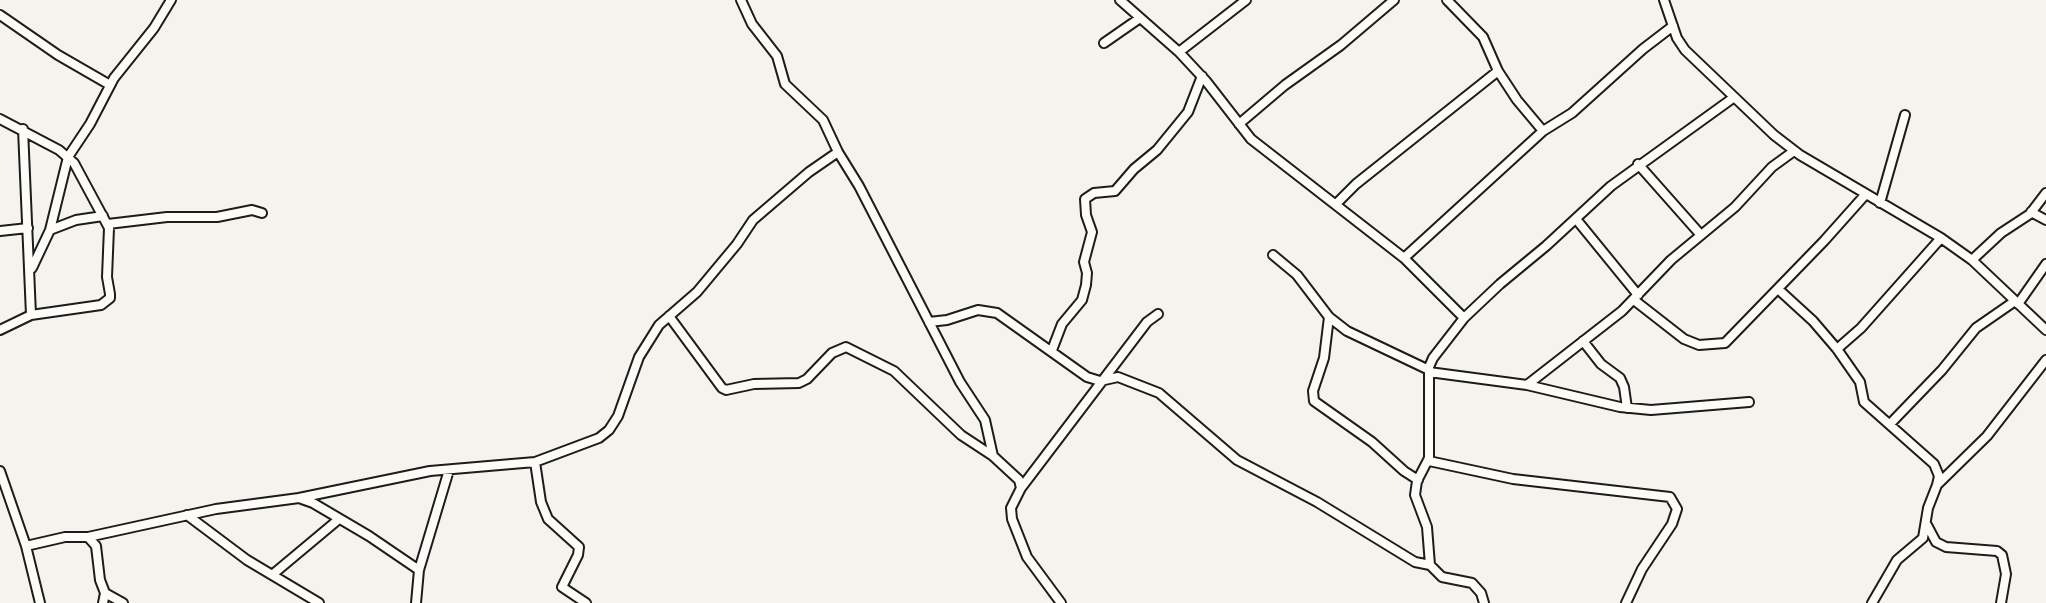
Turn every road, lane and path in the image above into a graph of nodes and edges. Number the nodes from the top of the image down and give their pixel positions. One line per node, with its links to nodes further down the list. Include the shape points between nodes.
1 (171, 0): 15 (street)
2 (741, 0): 23 (street, via 752,24 777,56 785,84 823,120)
3 (1120, 0): 9 (street)
4 (1394, 0): 19 (street)
5 (1448, 0): 13 (street, via 1483,37)
6 (1664, 0): 10 (street)
7 (1243, 1): 12 (street)
8 (0, 15): 15 (street)
9 (1140, 18): 11 (street); 12 (street)
10 (1673, 26): 16 (street, via 1685,50); 21 (street, via 1572,113)
11 (1104, 43)
12 (1179, 52): 14 (street)
13 (1498, 71): 21 (street); 29 (street)
14 (1202, 76): 19 (street); 59 (street, via 1188,112 1157,150 1115,191 1094,192 1085,199 1092,232 1084,262 1086,285 1082,300 1062,324)
15 (110, 85): 24 (street)
16 (1734, 98): 22 (street); 25 (street)
17 (1905, 115): 28 (street)
18 (0, 118): 20 (street)
19 (1239, 124): 29 (street, via 1251,139)
20 (23, 129): 24 (street); 36 (street)
21 (1543, 131): 42 (street)
22 (1794, 151): 27 (street); 39 (street)
23 (838, 152): 51 (street, via 753,220 697,292); 54 (street)
24 (68, 157): 32 (street); 37 (street)
25 (1638, 164): 33 (street); 39 (street)
26 (2046, 193): 30 (street)
27 (1865, 195): 28 (street); 46 (street)
28 (1880, 203): 40 (street)
29 (1336, 204): 42 (street)
30 (2031, 212): 34 (street); 43 (street)
31 (262, 213): 35 (street, via 252,210 217,217 167,217)
32 (103, 216): 35 (street); 37 (street, via 76,220)
33 (1576, 219): 47 (street); 53 (street)
34 (2046, 220)
35 (108, 224): 50 (street, via 110,298 106,303)
36 (28, 228): 38 (street); 45 (street)
37 (50, 230): 45 (street)
38 (0, 231)
39 (1700, 234): 47 (street)
40 (1941, 238): 43 (street); 58 (street, via 1862,328)
41 (1274, 255): 52 (street, via 1297,275)
42 (1404, 258): 53 (street)
43 (1971, 260): 48 (street)
44 (2046, 264): 48 (street)
45 (30, 272): 50 (street)
46 (1778, 290): 47 (street, via 1725,343 1712,346 1699,345 1677,334); 58 (street, via 1814,321)
47 (1636, 298): 57 (street)
48 (2016, 303): 56 (street); 66 (street, via 1976,328)
49 (1158, 314): 62 (street, via 1147,322)
50 (31, 315): 55 (street)
51 (669, 315): 67 (street, via 726,390 799,382 807,379 832,353 846,347 894,371 961,435); 69 (street, via 639,357 626,398 609,430 582,446)
52 (1329, 317): 61 (street, via 1356,337); 72 (street, via 1314,401)
53 (1464, 318): 61 (street, via 1433,358)
54 (930, 322): 59 (street, via 970,311 993,311); 67 (street, via 960,382 985,420)
55 (0, 330)
56 (2046, 330)
57 (1583, 341): 63 (street); 65 (street, via 1601,364 1620,378)
58 (1838, 349): 66 (street, via 1860,382 1864,402)
59 (1052, 350): 62 (street, via 1087,377 1100,381)
60 (2046, 360): 73 (street, via 1987,436)
61 (1429, 371): 63 (street); 68 (street)
62 (1106, 378): 74 (street); 81 (street, via 1118,377 1159,393 1237,460)
63 (1527, 385): 65 (street)
64 (1749, 402): 65 (street, via 1664,410)
65 (1627, 408)
66 (1890, 424): 73 (street, via 1934,464 1939,476)
67 (993, 456): 74 (street, via 1019,480)
68 (1429, 461): 72 (street); 93 (street, via 1513,479 1670,496 1677,509 1672,524 1642,569)
69 (535, 462): 70 (street); 90 (street, via 541,502 548,519 579,547 562,587)
70 (449, 470): 75 (street); 82 (street)
71 (0, 471): 80 (street)
72 (1418, 480): 81 (street, via 1415,495 1426,527)
73 (1937, 484): 78 (street)
74 (1021, 488): 91 (street, via 1011,508 1012,519 1026,557)
75 (299, 498): 76 (street); 77 (street)
76 (188, 515): 79 (street); 83 (street, via 217,540)
77 (339, 519): 82 (street); 83 (street)
78 (1927, 524): 94 (street, via 1923,538 1897,560); 95 (street, via 1936,542 1946,547 1997,551 2002,555 2007,574)
79 (88, 537): 80 (street, via 65,537); 84 (street, via 96,546)
80 (26, 546): 85 (street)
81 (1430, 566): 92 (street, via 1442,577 1472,583)
82 (419, 570): 89 (street)
83 (272, 575): 88 (street)
84 (105, 593): 86 (street); 87 (street)
85 (40, 603)
86 (103, 603)
87 (123, 603)
88 (319, 603)
89 (416, 603)
90 (586, 603)
91 (1061, 603)
92 (1484, 603)
93 (1626, 603)
94 (1872, 603)
95 (2001, 603)

